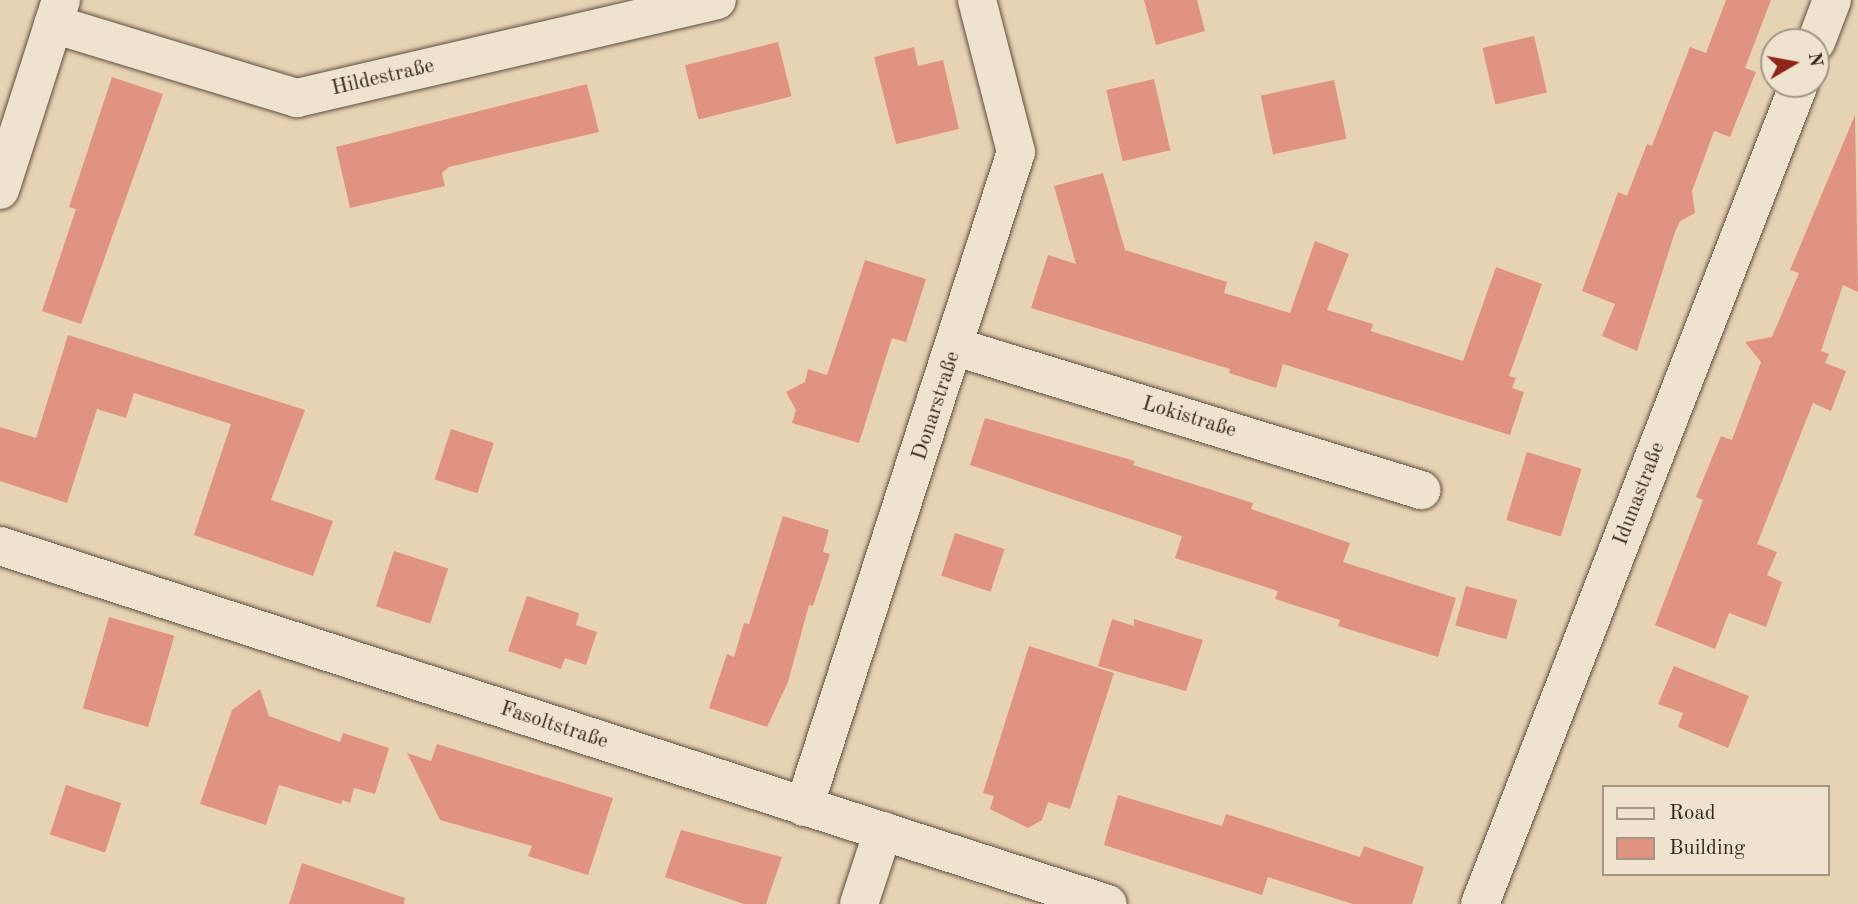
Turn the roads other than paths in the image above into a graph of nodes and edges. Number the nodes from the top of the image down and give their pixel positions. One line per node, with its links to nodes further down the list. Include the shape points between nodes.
1 (718, 0): 4 (street, Hildestraße, via 296,98)
2 (977, 0): 8 (street, Donarstraße, via 1016,152)
3 (1832, 0): 5 (street)
4 (57, 12): 7 (street)
5 (1821, 28)
6 (1794, 98): 15 (street, Idunastraße)
7 (0, 190)
8 (956, 347): 9 (street, Lokistraße); 11 (street, Donarstraße)
9 (1422, 490)
10 (0, 546): 11 (street, Fasoltstraße)
11 (804, 807): 12 (street, Fasoltstraße)
12 (883, 831): 13 (street); 14 (street, Fasoltstraße)
13 (859, 904)
14 (1108, 904)
15 (1480, 904)

